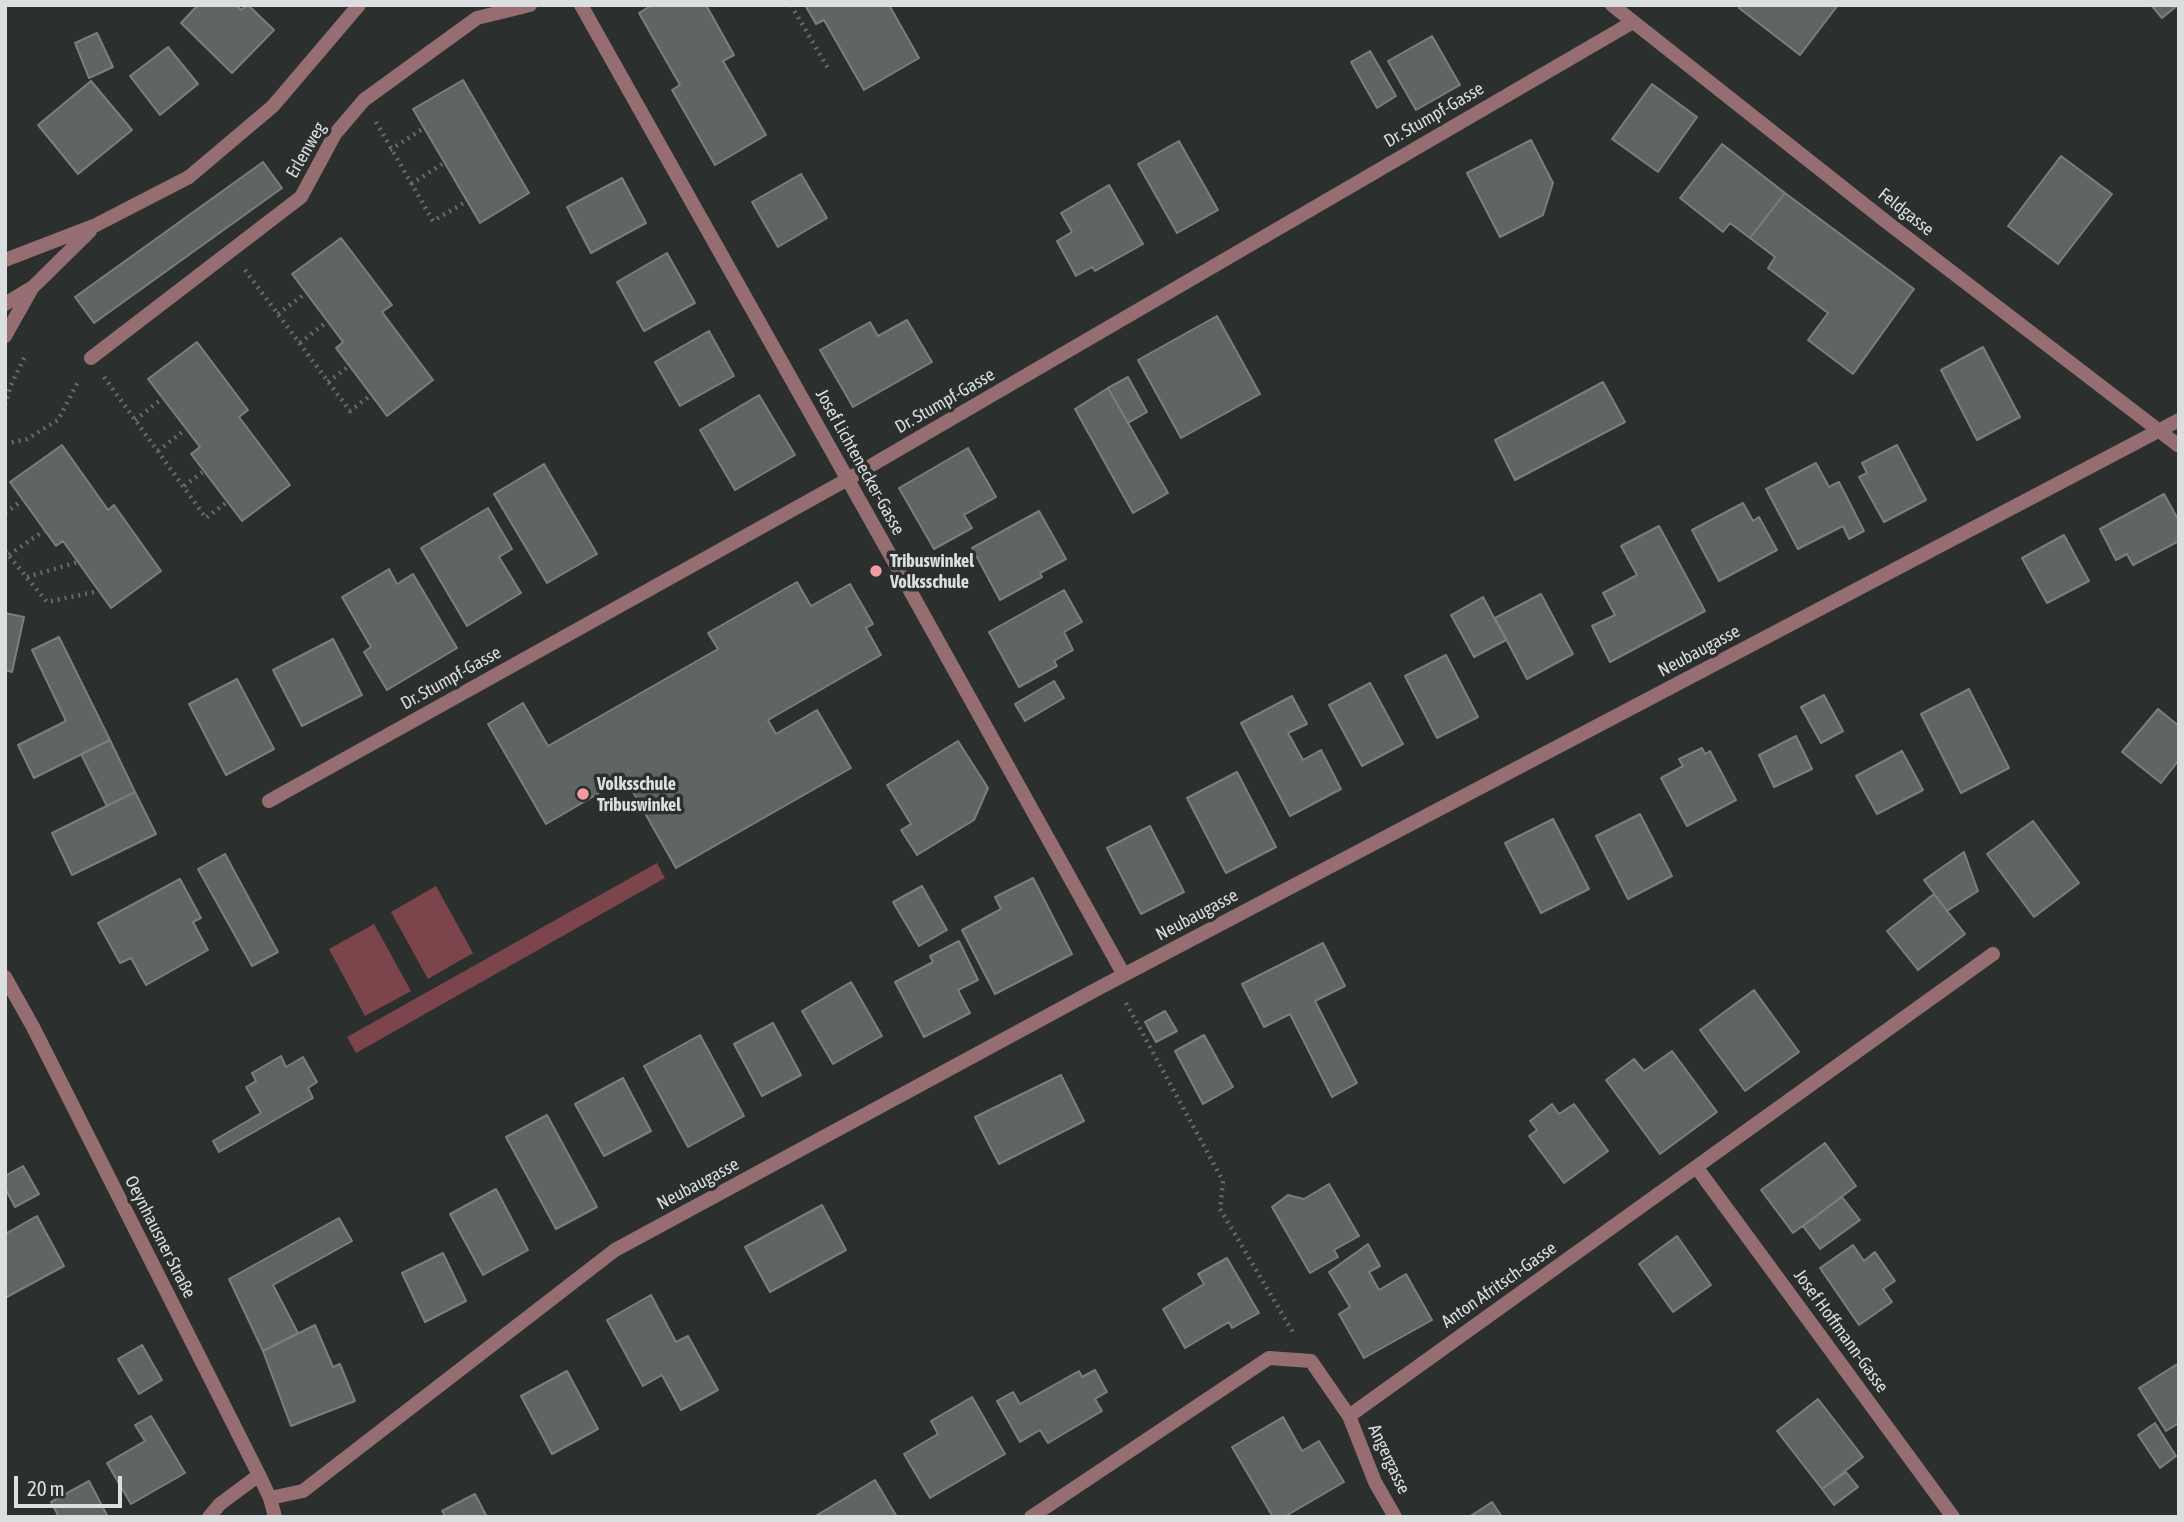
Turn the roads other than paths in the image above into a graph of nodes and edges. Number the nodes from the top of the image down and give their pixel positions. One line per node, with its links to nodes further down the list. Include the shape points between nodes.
1 (359, 5): 6 (street, via 273,106 189,177)
2 (530, 5): 11 (street, Erlenweg, via 477,18 364,100 335,134 301,197)
3 (581, 5): 15 (street, Josef Lichtenecker-Gasse)
4 (1612, 5): 5 (street, Feldgasse)
5 (1633, 22): 13 (street, Feldgasse); 15 (street, Dr. Stumpf-Gasse)
6 (96, 225): 7 (street); 8 (street)
7 (5, 260)
8 (33, 287): 9 (street); 10 (street)
9 (5, 304)
10 (5, 336)
11 (91, 358)
12 (2179, 420): 13 (street, Neubaugasse)
13 (2159, 430): 14 (street, Feldgasse); 18 (street, Neubaugasse)
14 (2179, 446)
15 (848, 479): 16 (street, Dr. Stumpf-Gasse); 18 (street, Josef Lichtenecker-Gasse)
16 (269, 801)
17 (1993, 954): 20 (street, Anton Afritsch-Gasse)
18 (1124, 975): 23 (street, Neubaugasse, via 615,1250 303,1491)
19 (5, 976): 22 (street, Oeynhausner Straße)
20 (1698, 1168): 21 (street, Anton Afritsch-Gasse); 28 (street, Josef Hoffmann-Gasse)
21 (1349, 1416): 26 (street, via 1311,1362 1269,1358); 27 (street, Angergasse)
22 (260, 1475): 23 (street, Oeynhausner Straße); 24 (street)
23 (270, 1499): 25 (street, Oeynhausner Straße)
24 (209, 1517)
25 (275, 1517)
26 (1031, 1517)
27 (1395, 1517)
28 (1953, 1517)

